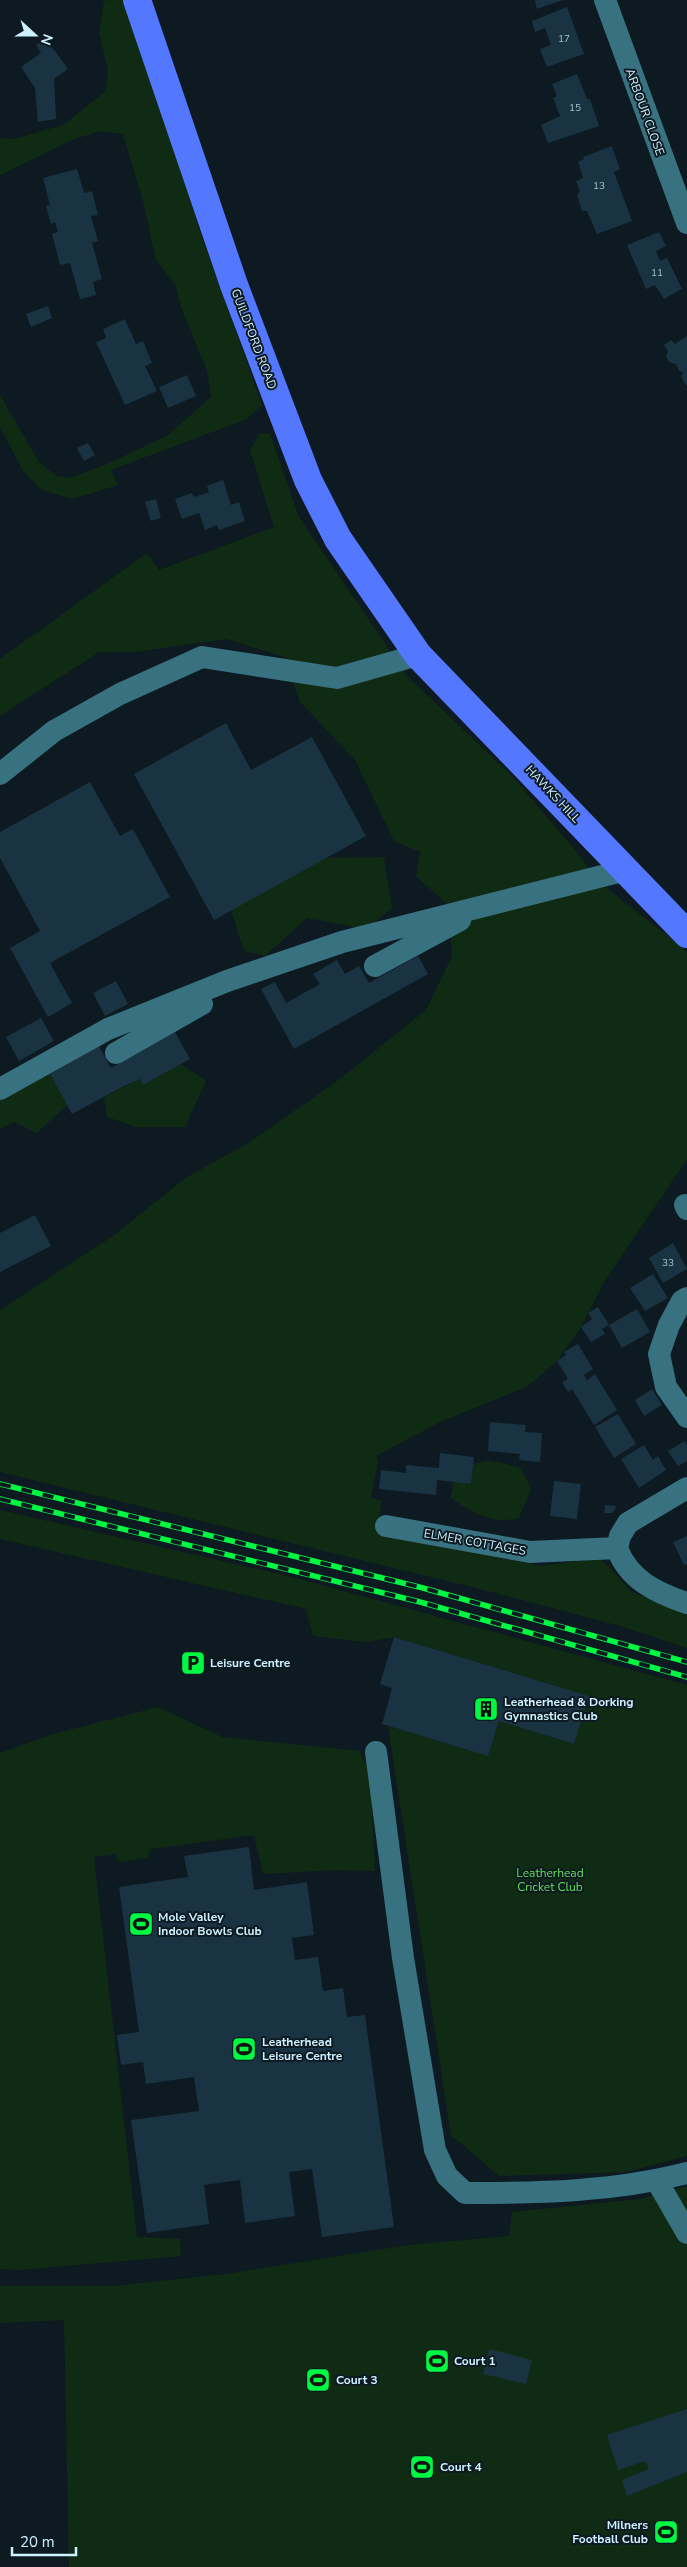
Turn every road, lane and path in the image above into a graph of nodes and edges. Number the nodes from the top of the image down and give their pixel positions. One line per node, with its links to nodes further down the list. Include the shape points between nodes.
1 (137, 0): 4 (main road, GUILDFORD ROAD, via 234,285 308,480 338,539)
2 (605, 0): 3 (street, ARBOUR CLOSE)
3 (687, 223)
4 (418, 655): 5 (street, via 338,678 202,657 120,694 54,731); 6 (main road, HAWKS HILL)
5 (0, 774)
6 (626, 870): 7 (street); 8 (main road, HAWKS HILL)
7 (491, 904): 9 (street); 10 (street, via 342,942)
8 (687, 934)
9 (375, 966)
10 (259, 970): 11 (street); 12 (street, via 108,1029)
11 (116, 1053)
12 (0, 1089)
13 (687, 1298): 14 (street, via 682,1301 670,1324 659,1354 666,1387)
14 (687, 1417)
15 (687, 1488): 17 (street, via 628,1523)
16 (386, 1526): 17 (street, ELMER COTTAGES, via 530,1552)
17 (617, 1548): 18 (street, via 623,1564 636,1579)
18 (687, 1603)
19 (376, 1752): 21 (street, via 423,2082 435,2150 446,2176 465,2193 565,2193)
20 (687, 2173): 21 (street)
21 (657, 2181): 22 (street)
22 (687, 2233)

